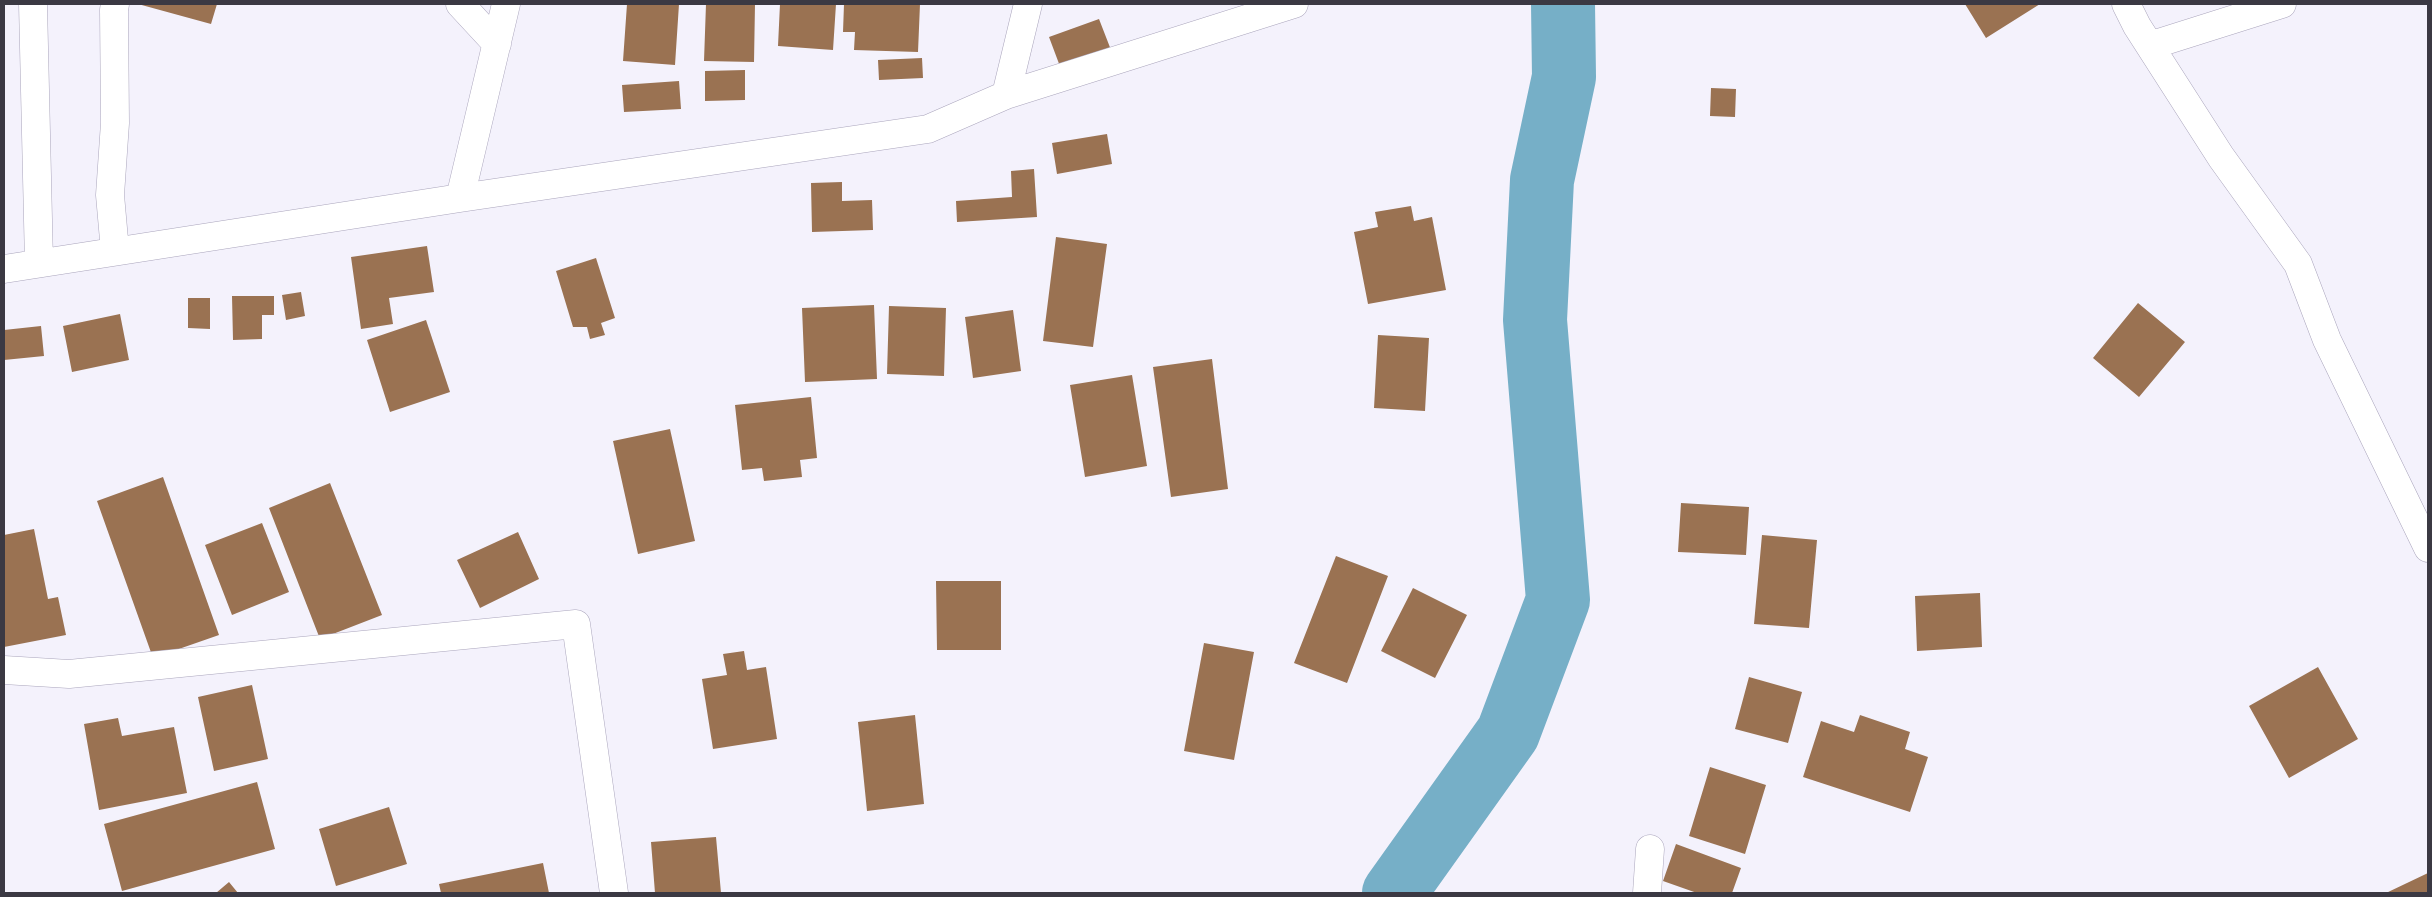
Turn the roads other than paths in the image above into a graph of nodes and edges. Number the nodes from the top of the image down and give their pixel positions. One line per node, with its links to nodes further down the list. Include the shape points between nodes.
1 (33, 4): 14 (street)
2 (115, 4): 13 (street, via 115,123 110,195)
3 (460, 4): 9 (street)
4 (506, 4): 9 (street)
5 (1028, 4): 11 (street)
6 (1294, 4): 11 (street)
7 (2126, 4): 10 (street)
8 (2282, 4): 10 (street)
9 (496, 44): 12 (street)
10 (2152, 46): 16 (street, via 2221,156 2298,264 2327,340)
11 (1006, 95): 12 (street, via 928,129)
12 (460, 198): 13 (street)
13 (116, 251): 14 (street)
14 (39, 263): 15 (street)
15 (4, 269)
16 (2428, 548)
17 (4, 670): 19 (street, via 69,674 576,624)
18 (1650, 849): 20 (street)
19 (614, 893)
20 (1647, 893)

